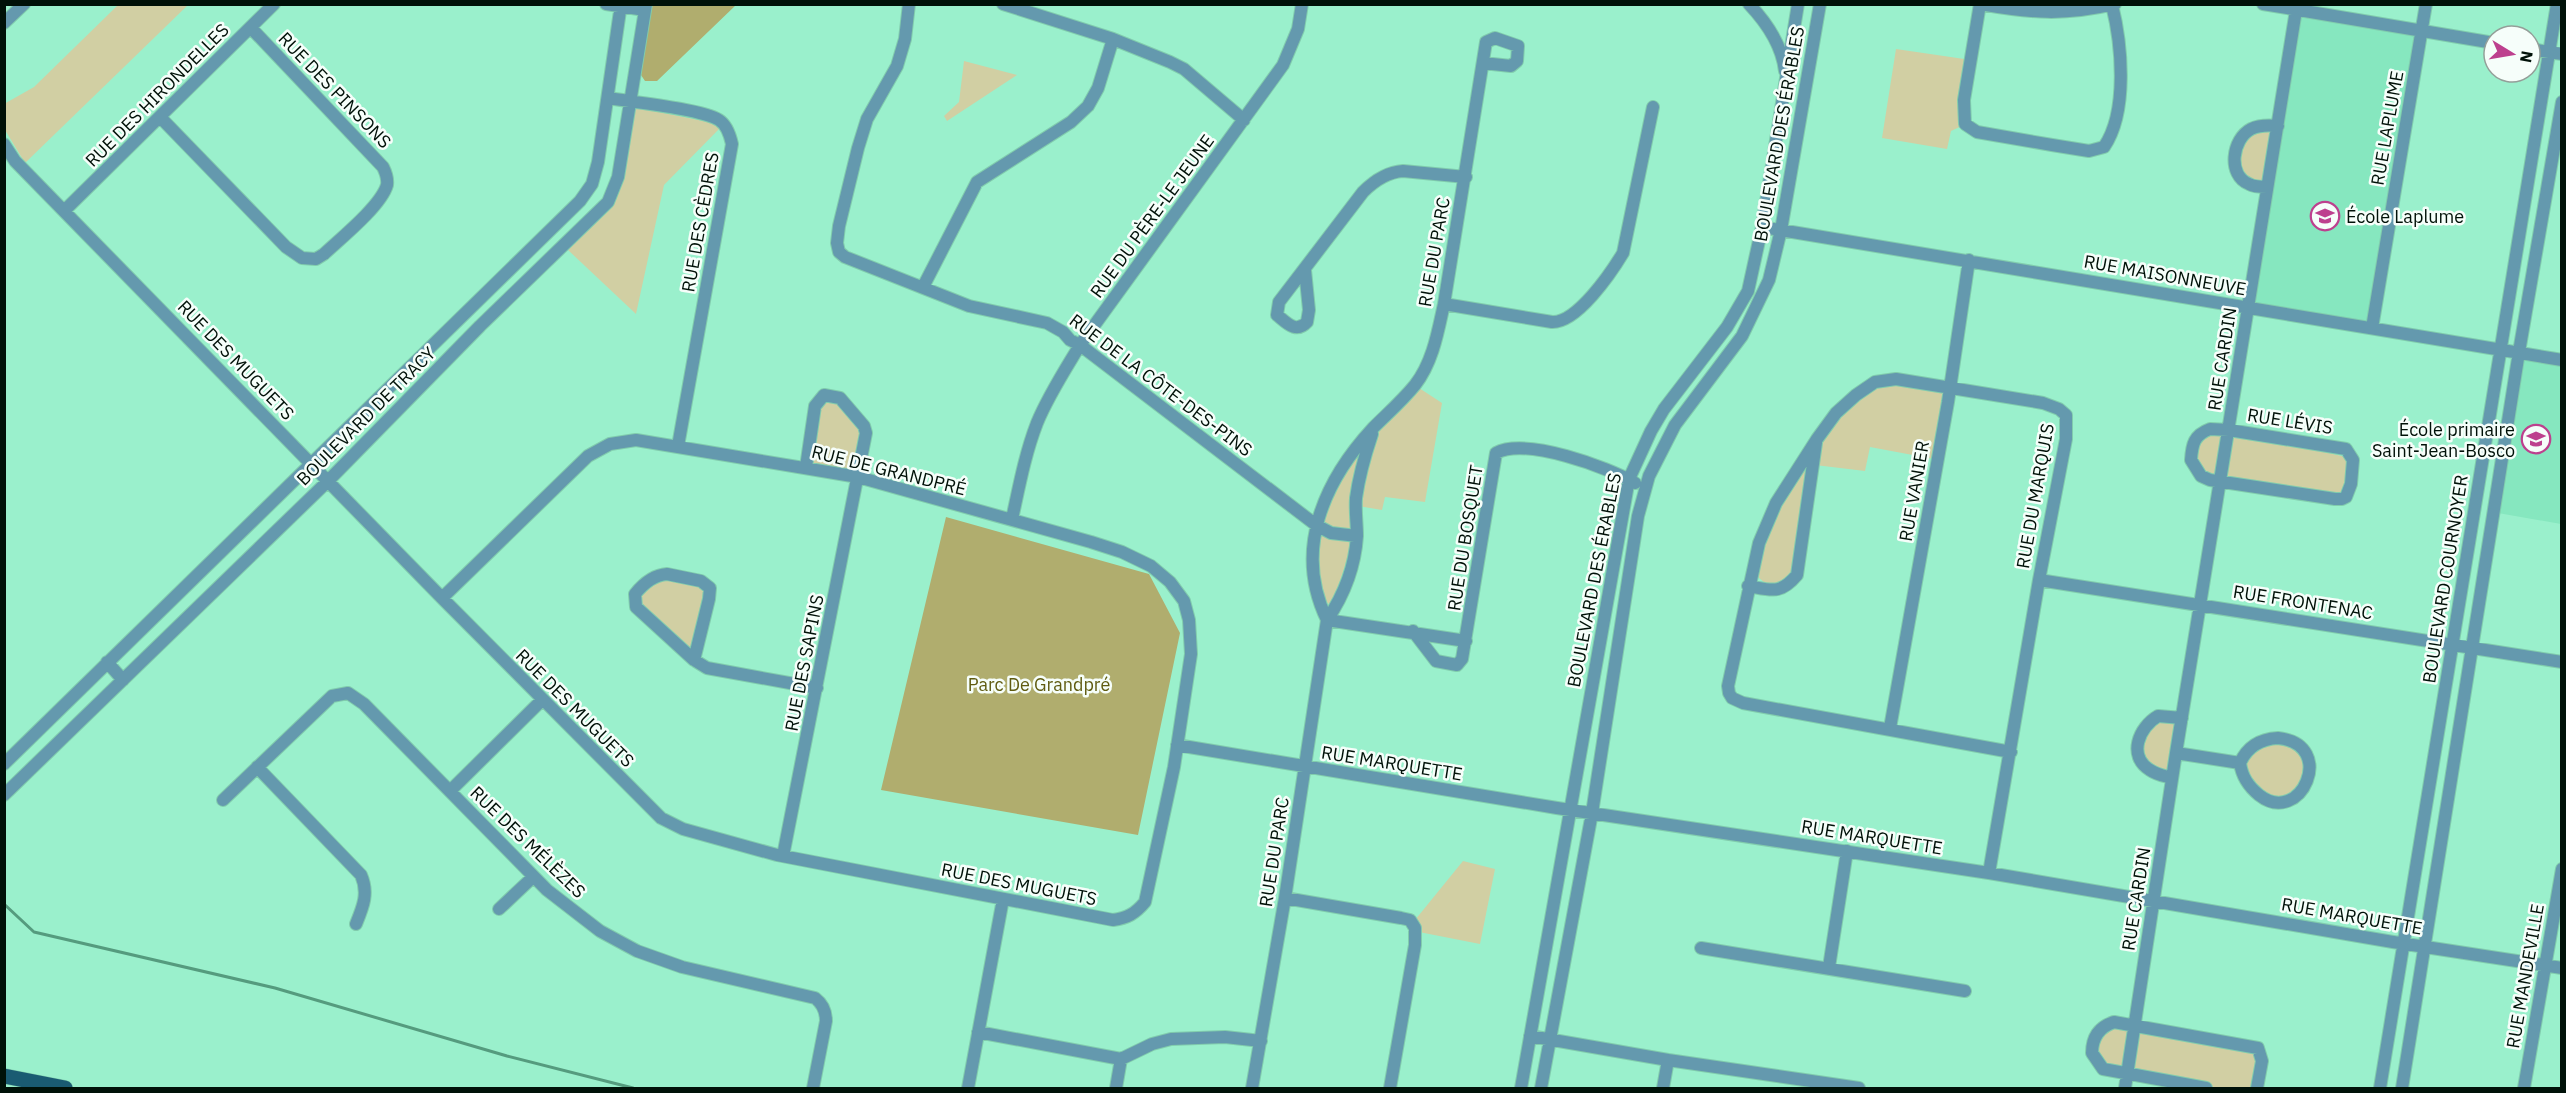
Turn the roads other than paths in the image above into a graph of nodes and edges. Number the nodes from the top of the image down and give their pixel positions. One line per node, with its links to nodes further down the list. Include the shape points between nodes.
1 (24, 4): 18 (street)
2 (274, 4): 19 (street, RUE DES HIRONDELLES)
3 (606, 4): 15 (street)
4 (909, 4): 41 (street, RUE DE LA CÔTE-DES-PINS, via 897,66 867,119 858,148 837,243 845,257)
5 (1003, 4): 21 (street)
6 (1302, 4): 31 (street, RUE DU PÈRE-LE JEUNE, via 1298,29 1283,64)
7 (1749, 4): 25 (street, via 1779,46)
8 (1798, 4): 25 (street, BOULEVARD DES ÉRABLES)
9 (1820, 4): 38 (street, BOULEVARD DES ÉRABLES)
10 (1980, 4): 14 (street, via 2053,13); 14 (street, via 1964,100 1965,124 1977,132 2089,151 2104,147 2113,128 2120,86)
11 (2264, 4): 17 (street)
12 (2426, 4): 20 (street, RUE LAPLUME)
13 (2557, 4): 23 (street, BOULEVARD COURNOYER)
14 (2114, 5)
15 (621, 6): 16 (street); 26 (street, BOULEVARD DE TRACY)
16 (646, 7): 27 (street, BOULEVARD DE TRACY)
17 (2297, 7): 20 (street); 32 (street, RUE CARDIN)
18 (4, 22)
19 (251, 28): 30 (street, RUE DES HIRONDELLES); 30 (street, RUE DES PINSONS, via 383,167 388,179 376,204 324,255 302,258 286,247)
20 (2422, 31): 22 (street); 46 (street, RUE LAPLUME)
21 (1113, 39): 31 (street, via 1184,69); 41 (street, via 1098,88 1088,106 1071,122 977,182)
22 (2482, 41)
23 (2556, 53): 48 (street, BOULEVARD COURNOYER)
24 (1483, 63): 34 (street, RUE DU PARC)
25 (1786, 81): 37 (street, BOULEVARD DES ÉRABLES)
26 (608, 98): 27 (street, RUE DES CÈDRES); 42 (street, BOULEVARD DE TRACY, via 596,175 587,192)
27 (631, 101): 45 (street, BOULEVARD DE TRACY, via 618,177 608,202); 55 (street, RUE DES CÈDRES, via 719,120 732,144)
28 (2562, 102): 49 (street, BOULEVARD COURNOYER)
29 (1653, 107): 43 (street, via 1623,253 1577,310 1566,319 1552,322)
30 (160, 117): 36 (street, RUE DES HIRONDELLES)
31 (1245, 120): 47 (street, RUE DU PÈRE-LE JEUNE)
32 (2278, 126): 35 (street, RUE CARDIN); 35 (street, via 2249,130 2241,137 2235,156 2241,179)
33 (4, 144): 36 (street, RUE DES MUGUETS)
34 (1466, 177): 40 (street, via 1395,171 1372,183); 43 (street, RUE DU PARC)
35 (2267, 187): 44 (street, RUE CARDIN)
36 (64, 211): 56 (street, RUE DES MUGUETS)
37 (1762, 227): 38 (street, RUE MAISONNEUVE); 59 (street, BOULEVARD DES ÉRABLES, via 1744,299 1664,409)
38 (1781, 230): 39 (street, RUE MAISONNEUVE); 62 (street, BOULEVARD DES ÉRABLES, via 1769,280 1753,316 1675,425)
39 (1969, 260): 44 (street, RUE MAISONNEUVE); 51 (street, RUE VANIER)
40 (1305, 270)
41 (923, 287): 47 (street, RUE DE LA CÔTE-DES-PINS, via 978,309 1047,323)
42 (479, 299): 45 (street); 56 (street, BOULEVARD DE TRACY)
43 (1444, 304): 52 (street, RUE DU PARC, via 1435,344 1415,384)
44 (2249, 307): 46 (street, RUE MAISONNEUVE); 53 (street, RUE CARDIN)
45 (493, 314): 60 (street, BOULEVARD DE TRACY)
46 (2372, 328): 48 (street, RUE MAISONNEUVE)
47 (1080, 345): 63 (street, RUE DU PÈRE-LE JEUNE, via 1037,423); 64 (street, RUE DE LA CÔTE-DES-PINS)
48 (2501, 350): 49 (street, RUE MAISONNEUVE); 73 (street, BOULEVARD COURNOYER)
49 (2519, 352): 50 (street, RUE MAISONNEUVE); 74 (street, BOULEVARD COURNOYER)
50 (2562, 360)
51 (1950, 389): 54 (street, RUE DU MARQUIS, via 1896,379 1875,382 1836,413); 66 (street, RUE DU MARQUIS, via 2043,403 2066,415 2066,439); 82 (street, RUE VANIER)
52 (1374, 428): 64 (street, RUE DU PARC, via 1330,489); 65 (street, RUE DU PARC, via 1356,501)
53 (2229, 430): 61 (street, RUE CARDIN); 61 (street, RUE CARDIN, via 2210,429 2197,435 2192,451 2191,460 2201,476); 61 (street, RUE LÉVIS, via 2346,449 2353,460 2352,478 2342,499)
54 (1816, 439): 67 (street, RUE DU MARQUIS, via 1766,523); 67 (street, RUE DU MARQUIS, via 1797,575 1778,591)
55 (678, 446): 57 (street, RUE DE GRANDPRÉ); 68 (street, RUE DE GRANDPRÉ, via 624,440 588,456)
56 (311, 463): 60 (street, RUE DES MUGUETS); 76 (street, BOULEVARD DE TRACY)
57 (806, 467): 58 (street, RUE DE GRANDPRÉ); 58 (street, RUE DES SAPINS, via 815,406 824,395 830,395 840,398 864,426)
58 (858, 477): 63 (street, RUE DE GRANDPRÉ); 79 (street, RUE DES SAPINS)
59 (1629, 480): 62 (street, RUE DU BOSQUET); 72 (street, RUE DU BOSQUET, via 1561,454 1522,448 1496,453); 94 (street, BOULEVARD DES ÉRABLES)
60 (328, 481): 68 (street, RUE DES MUGUETS); 78 (street, BOULEVARD DE TRACY)
61 (2221, 482): 69 (street, RUE CARDIN)
62 (1645, 488): 95 (street, BOULEVARD DES ÉRABLES)
63 (1012, 519): 83 (street, RUE DE GRANDPRÉ, via 1122,552 1152,566 1184,601 1191,635 1190,669)
64 (1316, 525): 65 (street, RUE DE LA CÔTE-DES-PINS, via 1331,533); 70 (street, RUE DU PARC, via 1312,560 1318,601)
65 (1357, 536): 70 (street, RUE DU PARC, via 1346,584)
66 (2039, 580): 69 (street, RUE FRONTENAC); 84 (street, RUE DU MARQUIS)
67 (1748, 586): 82 (street, RUE DU MARQUIS, via 1728,686 1732,698)
68 (442, 598): 80 (street, RUE DES MUGUETS)
69 (2200, 605): 73 (street, RUE FRONTENAC); 81 (street, RUE CARDIN)
70 (1327, 620): 71 (street); 89 (street, RUE DU PARC)
71 (1413, 631): 72 (street); 72 (street, RUE DU BOSQUET, via 1432,657 1444,664 1457,665)
72 (1466, 641)
73 (2453, 644): 74 (street, RUE FRONTENAC); 106 (street, BOULEVARD COURNOYER)
74 (2472, 646): 77 (street, RUE FRONTENAC); 107 (street, BOULEVARD COURNOYER)
75 (694, 660): 75 (street, via 710,588 701,581 659,574 634,594 636,608); 79 (street, via 707,668)
76 (107, 662): 78 (street); 87 (street, BOULEVARD DE TRACY)
77 (2562, 662)
78 (123, 680): 92 (street, BOULEVARD DE TRACY)
79 (817, 688): 97 (street, RUE DES SAPINS)
80 (542, 700): 91 (street); 97 (street, RUE DES MUGUETS, via 661,818 683,829)
81 (2182, 718): 85 (street, RUE CARDIN); 90 (street, via 2158,716 2146,725 2137,745 2146,768)
82 (1890, 728): 84 (street, RUE DU MARQUIS)
83 (1177, 745): 89 (street, RUE MARQUETTE); 102 (street, RUE DES MUGUETS, via 1153,872 1145,902 1137,912 1113,920)
84 (2011, 752): 99 (street, RUE DU MARQUIS)
85 (2176, 753): 86 (street); 90 (street, RUE CARDIN)
86 (2240, 763): 86 (street, via 2247,784 2262,798 2273,801 2292,800 2300,794 2309,776 2308,757 2295,742 2278,738 2254,745)
87 (4, 764)
88 (257, 767): 91 (street, RUE DES MÉLÈZES, via 332,696 348,693 388,726); 93 (street, RUE DES MÉLÈZES); 105 (street, via 362,875 365,894)
89 (1306, 767): 94 (street, RUE MARQUETTE); 101 (street, RUE DU PARC)
90 (2172, 778): 103 (street, RUE CARDIN)
91 (450, 791): 100 (street, RUE DES MÉLÈZES)
92 (4, 795)
93 (223, 800)
94 (1569, 810): 95 (street, RUE MARQUETTE); 115 (street, BOULEVARD DES ÉRABLES)
95 (1592, 813): 96 (street, RUE MARQUETTE); 116 (street, BOULEVARD DES ÉRABLES)
96 (1847, 851): 99 (street, RUE MARQUETTE); 110 (street)
97 (783, 856): 102 (street, RUE DES MUGUETS)
98 (2562, 869): 109 (street, RUE MANDEVILLE)
99 (1989, 873): 103 (street, RUE MARQUETTE)
100 (533, 877): 104 (street); 123 (street, RUE DES MÉLÈZES, via 585,921 652,958 816,998 824,1008 826,1021)
101 (1286, 898): 117 (street, RUE DU PARC); 127 (street, via 1410,920 1415,928)
102 (1003, 899): 114 (street)
103 (2153, 901): 106 (street, RUE MARQUETTE); 113 (street, RUE CARDIN)
104 (499, 909)
105 (356, 924)
106 (2404, 944): 107 (street, RUE MARQUETTE); 135 (street, BOULEVARD COURNOYER)
107 (2425, 947): 109 (street, RUE MARQUETTE); 136 (street, BOULEVARD COURNOYER)
108 (1701, 948): 110 (street)
109 (2545, 966): 111 (street, RUE MARQUETTE); 137 (street, RUE MANDEVILLE)
110 (1829, 967): 112 (street)
111 (2562, 968)
112 (1965, 991)
113 (2135, 1024): 120 (street, RUE CARDIN); 120 (street, via 2109,1023 2097,1033 2092,1044 2094,1059 2103,1069); 134 (street, via 2258,1048 2262,1061)
114 (978, 1032): 118 (street); 124 (street)
115 (1530, 1035): 116 (street); 128 (street, BOULEVARD DES ÉRABLES)
116 (1550, 1038): 119 (street); 129 (street, BOULEVARD DES ÉRABLES)
117 (1261, 1041): 118 (street, via 1226,1036 1171,1039); 126 (street, RUE DU PARC)
118 (1121, 1059): 125 (street)
119 (1668, 1060): 130 (street); 131 (street)
120 (2127, 1074): 132 (street, RUE CARDIN); 133 (street)
121 (4, 1076): 122 (main road)
122 (65, 1089)
123 (813, 1089)
124 (968, 1089)
125 (1116, 1089)
126 (1252, 1089)
127 (1390, 1089)
128 (1521, 1089)
129 (1541, 1089)
130 (1663, 1089)
131 (1859, 1089)
132 (2125, 1089)
133 (2206, 1089)
134 (2257, 1089)
135 (2380, 1089)
136 (2402, 1089)
137 (2524, 1089)

